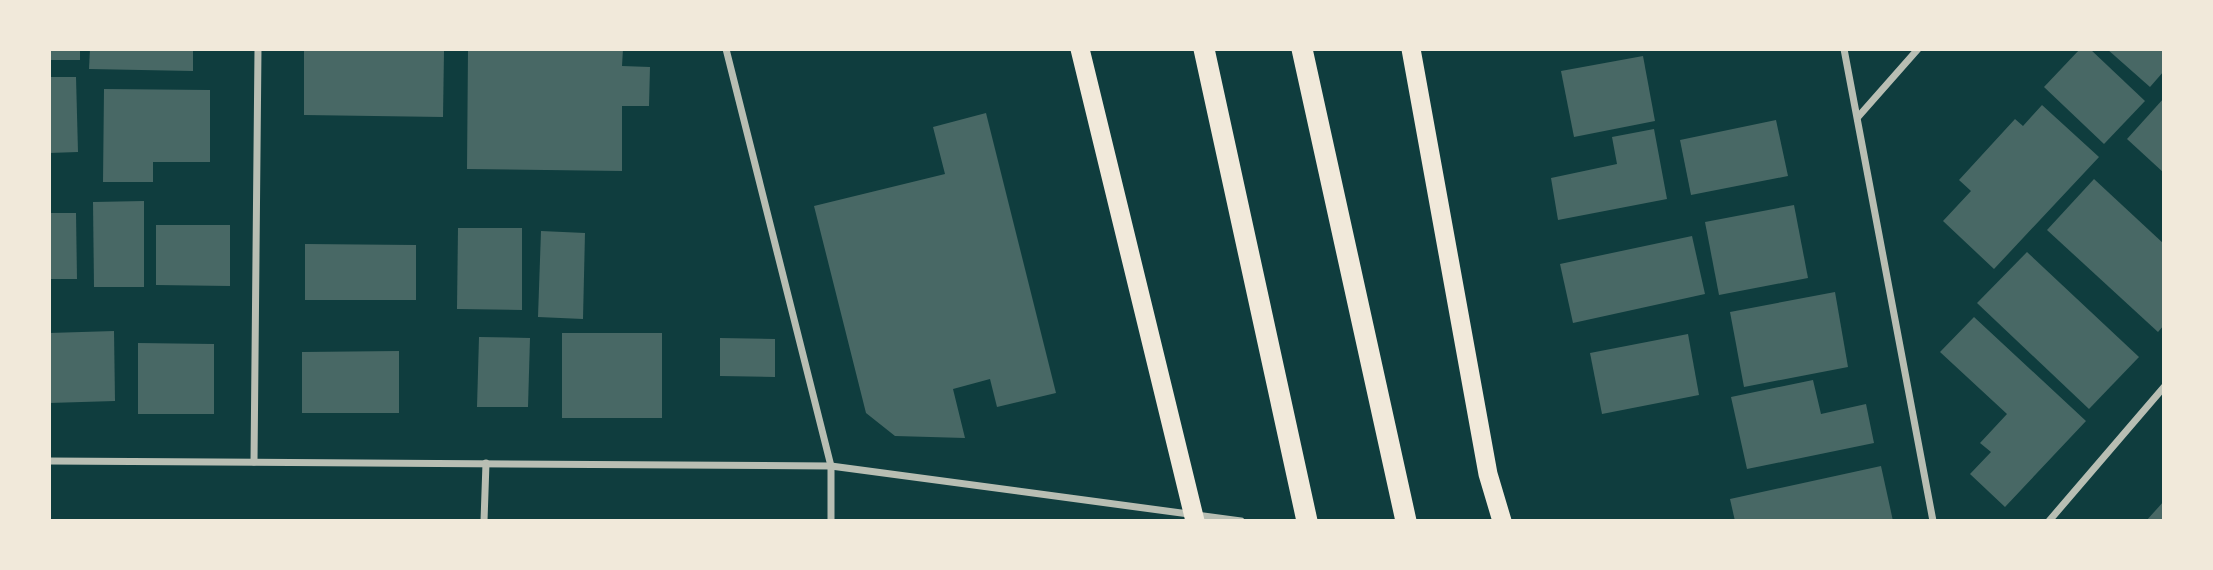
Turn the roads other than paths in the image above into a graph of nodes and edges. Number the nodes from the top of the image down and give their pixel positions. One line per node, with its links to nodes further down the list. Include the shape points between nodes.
1 (258, 49): 12 (street)
2 (726, 49): 14 (street)
3 (1080, 49): 15 (highway)
4 (1204, 49): 19 (highway)
5 (1302, 49): 20 (highway)
6 (1411, 49): 21 (highway, via 1488,474)
7 (1844, 49): 9 (street)
8 (1918, 49): 9 (street)
9 (1858, 117): 22 (street)
10 (2164, 387): 23 (street)
11 (49, 461): 12 (street)
12 (254, 462): 13 (street)
13 (486, 463): 14 (street); 16 (street)
14 (831, 466): 15 (street); 17 (street)
15 (1194, 517): 18 (street)
16 (484, 521)
17 (831, 521)
18 (1241, 521)
19 (1307, 521)
20 (1406, 521)
21 (1502, 521)
22 (1933, 521)
23 (2049, 521)

